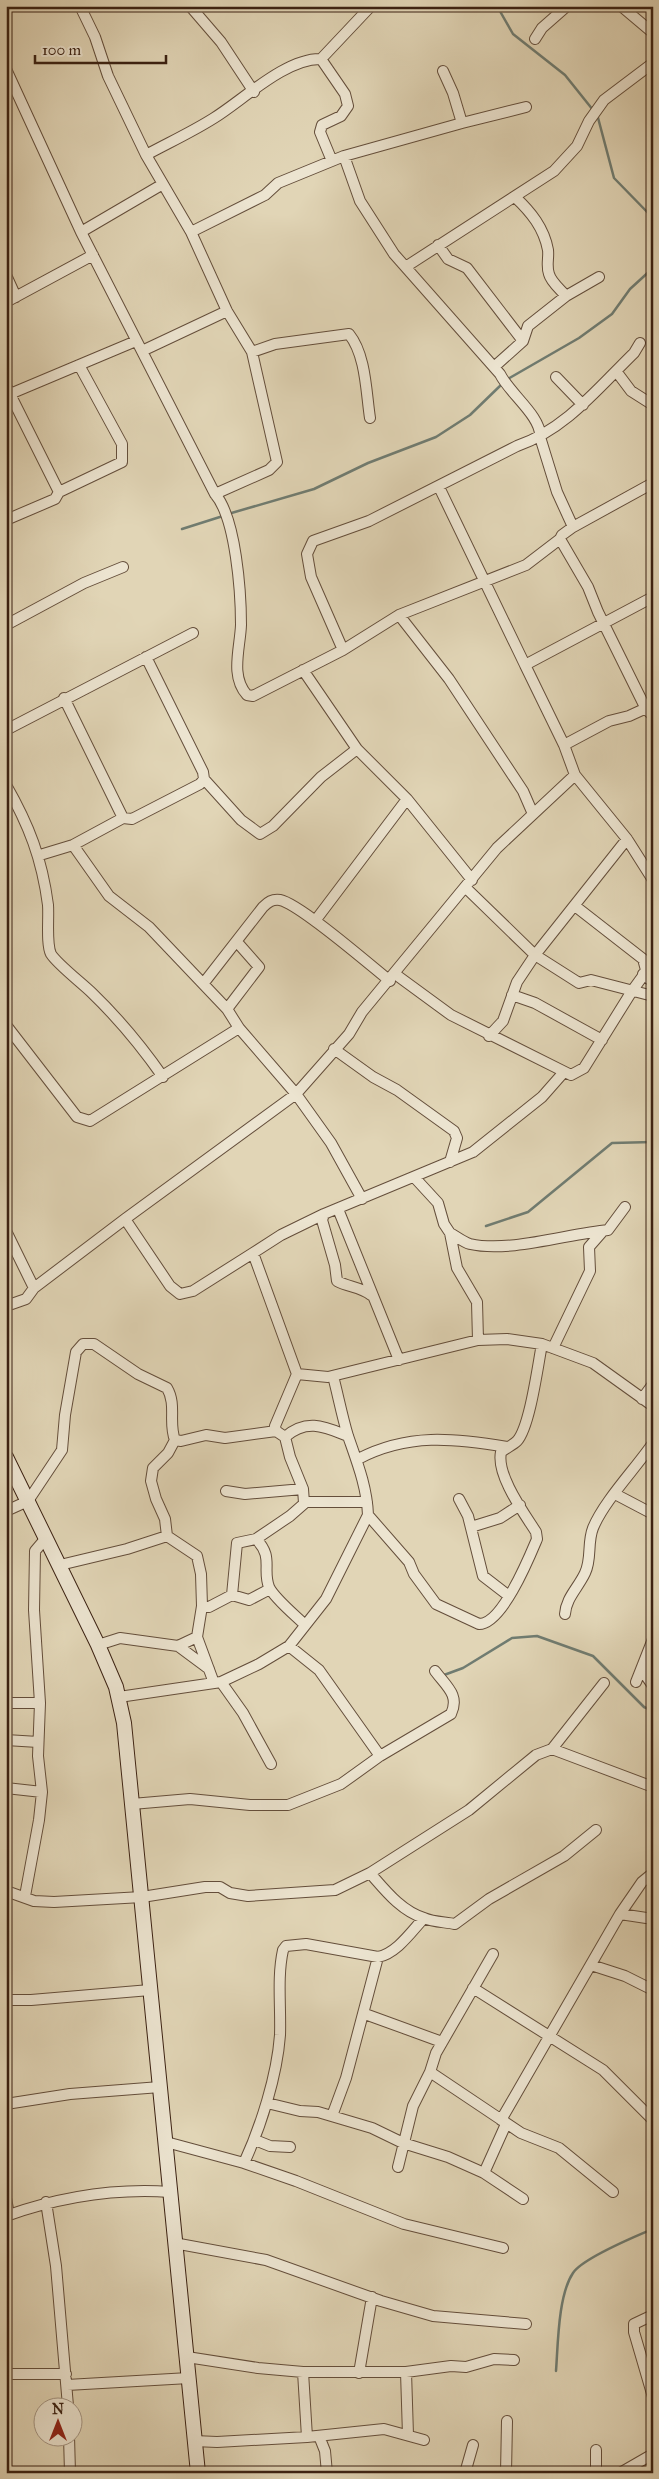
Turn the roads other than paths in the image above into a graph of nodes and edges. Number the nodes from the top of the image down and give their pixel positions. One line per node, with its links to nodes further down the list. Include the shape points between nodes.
1 (80, 6): 15 (street, via 95,36 108,76)
2 (190, 6): 12 (street, via 221,42)
3 (371, 6): 8 (street)
4 (567, 6): 7 (street, via 542,28)
5 (621, 6): 6 (street)
6 (653, 33)
7 (535, 39)
8 (321, 59): 12 (street, via 289,67); 17 (street, via 344,94 348,106 341,116 322,125 320,132)
9 (653, 63): 19 (street, via 604,100 589,121 578,146 554,171)
10 (6, 69): 20 (street)
11 (443, 71): 14 (street, via 454,93)
12 (254, 92): 15 (street)
13 (526, 107): 14 (street)
14 (462, 123): 16 (street)
15 (146, 155): 18 (street)
16 (344, 156): 17 (street); 24 (street, via 360,202 394,254)
17 (332, 161): 21 (street, via 278,183 265,195)
18 (164, 184): 20 (street); 21 (street)
19 (515, 197): 22 (street); 27 (street, via 529,210 542,230 548,252 549,276)
20 (81, 232): 23 (street)
21 (190, 232): 30 (street)
22 (438, 245): 24 (street); 31 (street, via 448,259 467,268)
23 (94, 255): 28 (street); 32 (street)
24 (407, 266): 37 (street)
25 (6, 275): 28 (street)
26 (599, 277): 27 (street)
27 (566, 296): 31 (street, via 528,326)
28 (16, 297): 29 (street)
29 (6, 302)
30 (227, 311): 34 (street); 35 (street)
31 (523, 340): 37 (street)
32 (136, 341): 34 (street); 36 (street)
33 (640, 343): 38 (street)
34 (142, 351): 48 (street)
35 (252, 352): 43 (street, via 275,344 349,334 362,363); 48 (street, via 277,462 269,470)
36 (79, 365): 40 (street); 47 (street, via 122,444 123,456 122,462)
37 (497, 370): 44 (street, via 541,431)
38 (616, 371): 41 (street); 42 (street, via 631,391)
39 (556, 377): 41 (street)
40 (8, 390): 47 (street)
41 (582, 405): 44 (street)
42 (653, 405)
43 (370, 418)
44 (540, 437): 46 (street); 50 (street, via 557,492)
45 (653, 483): 50 (street)
46 (440, 488): 53 (street); 59 (street, via 369,521 313,541 307,554 311,577)
47 (59, 492): 49 (street, via 55,500)
48 (218, 498): 62 (street, via 230,525 240,595 237,676 241,688 252,696)
49 (6, 520)
50 (573, 527): 51 (street)
51 (560, 539): 53 (street, via 526,564); 56 (street, via 588,587)
52 (123, 567): 57 (street, via 84,583)
53 (484, 583): 55 (street); 61 (street)
54 (653, 597): 56 (street)
55 (399, 615): 59 (street); 74 (street, via 448,679 523,790)
56 (604, 623): 61 (street); 64 (street)
57 (6, 625)
58 (193, 633): 60 (street)
59 (343, 650): 62 (street)
60 (146, 657): 63 (street); 69 (street)
61 (524, 665): 66 (street)
62 (303, 670): 67 (street)
63 (64, 698): 65 (street); 75 (street)
64 (650, 710): 66 (street, via 609,721)
65 (6, 730)
66 (564, 745): 68 (street)
67 (357, 748): 69 (street, via 320,777 273,826 260,834 241,820); 71 (street)
68 (575, 776): 74 (street); 76 (street)
69 (204, 779): 75 (street, via 132,819)
70 (6, 785): 72 (street)
71 (408, 798): 80 (street); 82 (street)
72 (16, 802): 73 (street); 78 (street)
73 (6, 808)
74 (533, 814): 80 (street, via 497,848)
75 (123, 818): 77 (street)
76 (627, 839): 79 (street); 81 (street)
77 (73, 845): 78 (street); 89 (street, via 109,896 149,927)
78 (40, 856): 100 (street, via 48,906 50,952 144,1049)
79 (653, 880)
80 (469, 884): 84 (street); 87 (street)
81 (575, 906): 84 (street); 86 (street, via 643,959)
82 (315, 921): 83 (street, via 285,902 269,901); 87 (street)
83 (236, 942): 89 (street); 93 (street, via 259,968)
84 (535, 955): 90 (street, via 579,983 591,980); 91 (street)
85 (653, 962): 86 (street)
86 (644, 972): 88 (street); 90 (street)
87 (393, 977): 96 (street); 98 (street)
88 (653, 982)
89 (203, 984): 93 (street)
90 (632, 991): 92 (street); 97 (street)
91 (512, 995): 96 (street, via 503,1021); 97 (street, via 535,1002)
92 (653, 996)
93 (227, 1009): 95 (street)
94 (6, 1025): 100 (street, via 83,1121 98,1118)
95 (239, 1028): 100 (street); 101 (street)
96 (489, 1036): 99 (street)
97 (602, 1040): 99 (street, via 584,1068 571,1075)
98 (334, 1050): 101 (street); 102 (street, via 397,1090 454,1132 457,1138)
99 (564, 1072): 102 (street, via 542,1097 473,1152)
100 (163, 1077)
101 (296, 1094): 104 (street, via 331,1143); 108 (street)
102 (450, 1162): 103 (street)
103 (415, 1178): 104 (street); 111 (street, via 438,1203)
104 (362, 1199): 106 (street)
105 (625, 1207): 110 (street, via 612,1226)
106 (338, 1208): 107 (street); 114 (street)
107 (324, 1214): 112 (street, via 281,1235); 114 (street, via 322,1220 337,1281 363,1288)
108 (125, 1218): 112 (street, via 170,1286 180,1294 193,1291); 113 (street)
109 (6, 1231): 113 (street)
110 (603, 1231): 111 (street, via 487,1246 468,1244); 118 (street, via 590,1247 590,1271)
111 (450, 1233): 116 (street, via 457,1268 477,1302)
112 (253, 1254): 120 (street)
113 (34, 1288): 115 (street, via 26,1299)
114 (372, 1295): 119 (street)
115 (6, 1306)
116 (478, 1340): 117 (street, via 507,1339); 119 (street)
117 (542, 1344): 118 (street); 130 (street, via 532,1402 517,1441)
118 (553, 1348): 123 (street, via 593,1363)
119 (399, 1360): 121 (street)
120 (296, 1374): 121 (street); 125 (street, via 275,1422)
121 (333, 1376): 126 (street)
122 (653, 1384): 123 (street)
123 (642, 1399): 124 (street)
124 (653, 1406)
125 (276, 1431): 127 (street); 128 (street)
126 (348, 1436): 127 (street, via 321,1425 299,1428); 132 (street)
127 (285, 1438): 133 (street)
128 (176, 1440): 137 (street, via 173,1402 167,1388 138,1374 94,1344 83,1344 76,1352 64,1415 62,1450); 145 (street, via 153,1468 152,1481 165,1519)
129 (653, 1443): 135 (street)
130 (507, 1448): 132 (street, via 468,1441 422,1439 373,1451); 140 (street, via 501,1452 501,1468)
131 (6, 1457): 137 (main road)
132 (358, 1459): 138 (street)
133 (303, 1490): 134 (street, via 245,1494); 139 (street)
134 (226, 1491)
135 (616, 1494): 143 (street); 153 (street, via 594,1526 588,1547 590,1561 566,1605)
136 (459, 1499): 144 (street)
137 (28, 1501): 141 (street); 146 (main road)
138 (367, 1502): 139 (street); 142 (street)
139 (304, 1503): 147 (street)
140 (520, 1505): 144 (street, via 500,1518); 151 (street, via 537,1539 520,1580)
141 (6, 1512)
142 (368, 1514): 151 (street, via 409,1562 436,1604 479,1624 486,1624); 154 (street, via 326,1599)
143 (653, 1514)
144 (471, 1527): 151 (street, via 483,1576)
145 (167, 1536): 148 (street); 152 (street, via 197,1556)
146 (46, 1538): 148 (main road); 169 (street, via 35,1551 34,1610)
147 (256, 1539): 149 (street, via 267,1559); 150 (street, via 237,1543)
148 (60, 1565): 157 (main road)
149 (270, 1589): 150 (street, via 248,1600); 154 (street)
150 (232, 1594): 152 (street, via 209,1606)
151 (509, 1596)
152 (202, 1606): 155 (street)
153 (565, 1614)
154 (305, 1625): 159 (street)
155 (197, 1637): 158 (street); 161 (street)
156 (653, 1639): 160 (street)
157 (98, 1645): 158 (street, via 120,1638); 167 (main road)
158 (178, 1646): 161 (street)
159 (289, 1646): 163 (street, via 259,1664); 173 (street, via 319,1670)
160 (644, 1662): 164 (street); 166 (street, via 646,1676)
161 (210, 1670): 163 (street)
162 (434, 1671): 173 (street, via 455,1698 451,1714)
163 (217, 1682): 167 (street); 174 (street, via 243,1713)
164 (636, 1682)
165 (604, 1683): 172 (street)
166 (653, 1686)
167 (119, 1697): 178 (main road)
168 (6, 1703): 169 (street)
169 (40, 1703): 171 (street)
170 (6, 1740): 171 (street)
171 (38, 1742): 177 (street)
172 (552, 1748): 175 (street); 180 (street, via 536,1755 469,1810)
173 (380, 1756): 178 (street, via 341,1784 288,1805 190,1799)
174 (271, 1764)
175 (653, 1787)
176 (6, 1788): 177 (street)
177 (42, 1792): 183 (street)
178 (132, 1804): 184 (main road)
179 (596, 1830): 186 (street, via 564,1856 489,1899 455,1924)
180 (370, 1873): 184 (street, via 335,1890 248,1896 220,1888 204,1888); 186 (street, via 399,1904)
181 (653, 1873): 185 (street, via 642,1882)
182 (6, 1891): 183 (street)
183 (25, 1896): 184 (street, via 34,1901 54,1902)
184 (142, 1897): 192 (main road)
185 (620, 1914): 187 (street); 190 (street)
186 (424, 1918): 189 (street, via 393,1950)
187 (653, 1918)
188 (493, 1954): 191 (street)
189 (378, 1957): 195 (street); 200 (street, via 306,1944 286,1946 283,1950 280,2036)
190 (592, 1965): 193 (street); 196 (street)
191 (473, 1988): 196 (street); 197 (street)
192 (150, 1990): 194 (street); 199 (main road)
193 (653, 1990)
194 (6, 2000)
195 (365, 2014): 197 (street); 202 (street)
196 (549, 2036): 203 (street, via 603,2070); 204 (street)
197 (442, 2042): 198 (street)
198 (430, 2072): 204 (street); 207 (street, via 413,2106)
199 (160, 2087): 201 (street, via 70,2094); 206 (main road)
200 (267, 2103): 202 (street); 205 (street)
201 (6, 2104)
202 (332, 2116): 207 (street, via 372,2128)
203 (653, 2120)
204 (503, 2122): 211 (street); 213 (street, via 559,2148)
205 (255, 2140): 208 (street, via 270,2146); 209 (street)
206 (166, 2142): 209 (street); 212 (main road)
207 (403, 2143): 210 (street); 211 (street, via 448,2157)
208 (290, 2147)
209 (244, 2163): 219 (street, via 404,2224)
210 (398, 2167)
211 (484, 2174): 215 (street)
212 (170, 2192): 216 (street, via 83,2194); 218 (main road)
213 (613, 2192)
214 (6, 2198): 217 (street)
215 (524, 2199)
216 (46, 2202): 217 (street); 229 (street, via 56,2266)
217 (8, 2215)
218 (174, 2244): 220 (street, via 266,2260); 223 (main road)
219 (503, 2248)
220 (372, 2298): 222 (street, via 433,2316); 227 (street)
221 (653, 2315): 233 (street, via 634,2324 634,2332)
222 (526, 2324)
223 (188, 2357): 225 (street); 230 (main road)
224 (514, 2360): 226 (street, via 494,2359 466,2368 451,2366)
225 (303, 2372): 227 (street); 237 (street)
226 (406, 2372): 227 (street); 235 (street)
227 (359, 2373)
228 (6, 2374): 229 (street)
229 (66, 2374): 231 (street)
230 (189, 2378): 231 (street); 239 (main road)
231 (67, 2385): 232 (street)
232 (68, 2396)
233 (653, 2397)
234 (507, 2421): 248 (street)
235 (408, 2435): 236 (street, via 378,2429); 238 (street)
236 (319, 2436): 237 (street); 246 (street, via 326,2451)
237 (307, 2437): 239 (street)
238 (424, 2440)
239 (194, 2441): 245 (main road)
240 (473, 2445): 247 (street)
241 (69, 2446): 244 (street)
242 (596, 2450): 249 (street)
243 (653, 2454): 250 (street)
244 (70, 2473)
245 (198, 2473)
246 (327, 2473)
247 (465, 2473)
248 (506, 2473)
249 (596, 2473)
250 (620, 2473)

